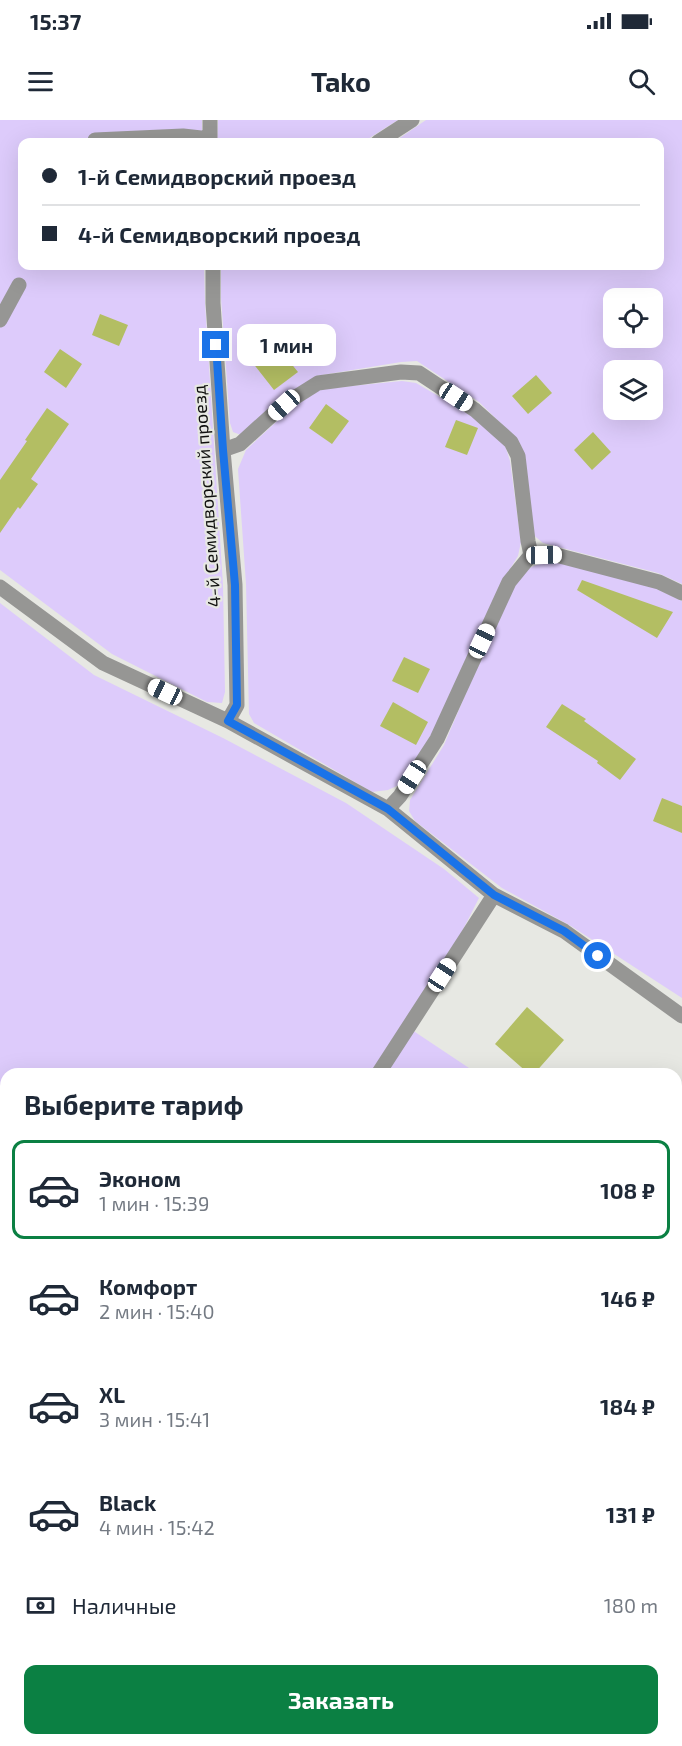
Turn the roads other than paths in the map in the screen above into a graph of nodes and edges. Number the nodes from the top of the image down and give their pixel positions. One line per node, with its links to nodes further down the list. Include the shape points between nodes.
1 (210, 120): 5 (street)
2 (412, 120): 6 (street)
3 (139, 138): 4 (street)
4 (194, 138)
5 (210, 138)
6 (384, 138)
7 (213, 270): 10 (street, 4-й Семидворский проезд)
8 (19, 285): 9 (street)
9 (0, 320)
10 (223, 450): 11 (street, via 240,444 284,405 318,383 419,373 475,410 511,442 518,456); 14 (street, 4-й Семидворский проезд, via 235,585 237,705)
11 (531, 555): 13 (street, via 556,555 659,582); 15 (street, via 509,582 437,739)
12 (0, 587): 14 (street, via 103,663)
13 (682, 594)
14 (228, 721): 15 (street)
15 (388, 809): 16 (street)
16 (494, 895): 17 (street, via 564,931); 18 (street)
17 (682, 1016)
18 (382, 1068)

